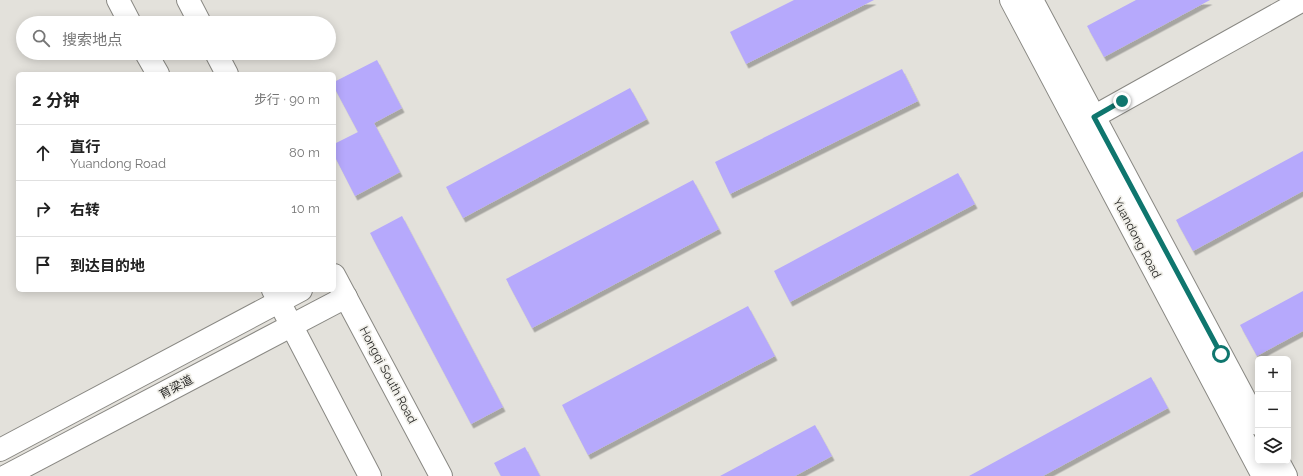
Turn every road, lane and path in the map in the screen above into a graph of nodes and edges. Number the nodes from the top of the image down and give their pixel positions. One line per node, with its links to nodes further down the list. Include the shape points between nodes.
1 (118, 0): 6 (street)
2 (188, 0): 7 (street)
3 (1011, 0): 12 (street, Yuandong Road)
4 (1032, 0): 12 (street, Yuandong Road)
5 (1303, 0): 12 (street)
6 (126, 16)
7 (196, 16)
8 (150, 60): 10 (street)
9 (220, 60): 11 (street)
10 (157, 72)
11 (226, 72)
12 (1086, 121): 18 (street, Yuandong Road); 24 (street, Yuandong Road)
13 (336, 279): 16 (street, Hongqi South Road)
14 (293, 292): 15 (street)
15 (276, 296): 17 (street); 19 (street)
16 (346, 297): 17 (street, 育梁道); 23 (street, Hongqi South Road)
17 (292, 326): 21 (street, 育梁道); 22 (street)
18 (1255, 419)
19 (0, 450)
20 (1280, 464): 25 (street)
21 (6, 476)
22 (370, 476)
23 (441, 476)
24 (1263, 476)
25 (1286, 476)

